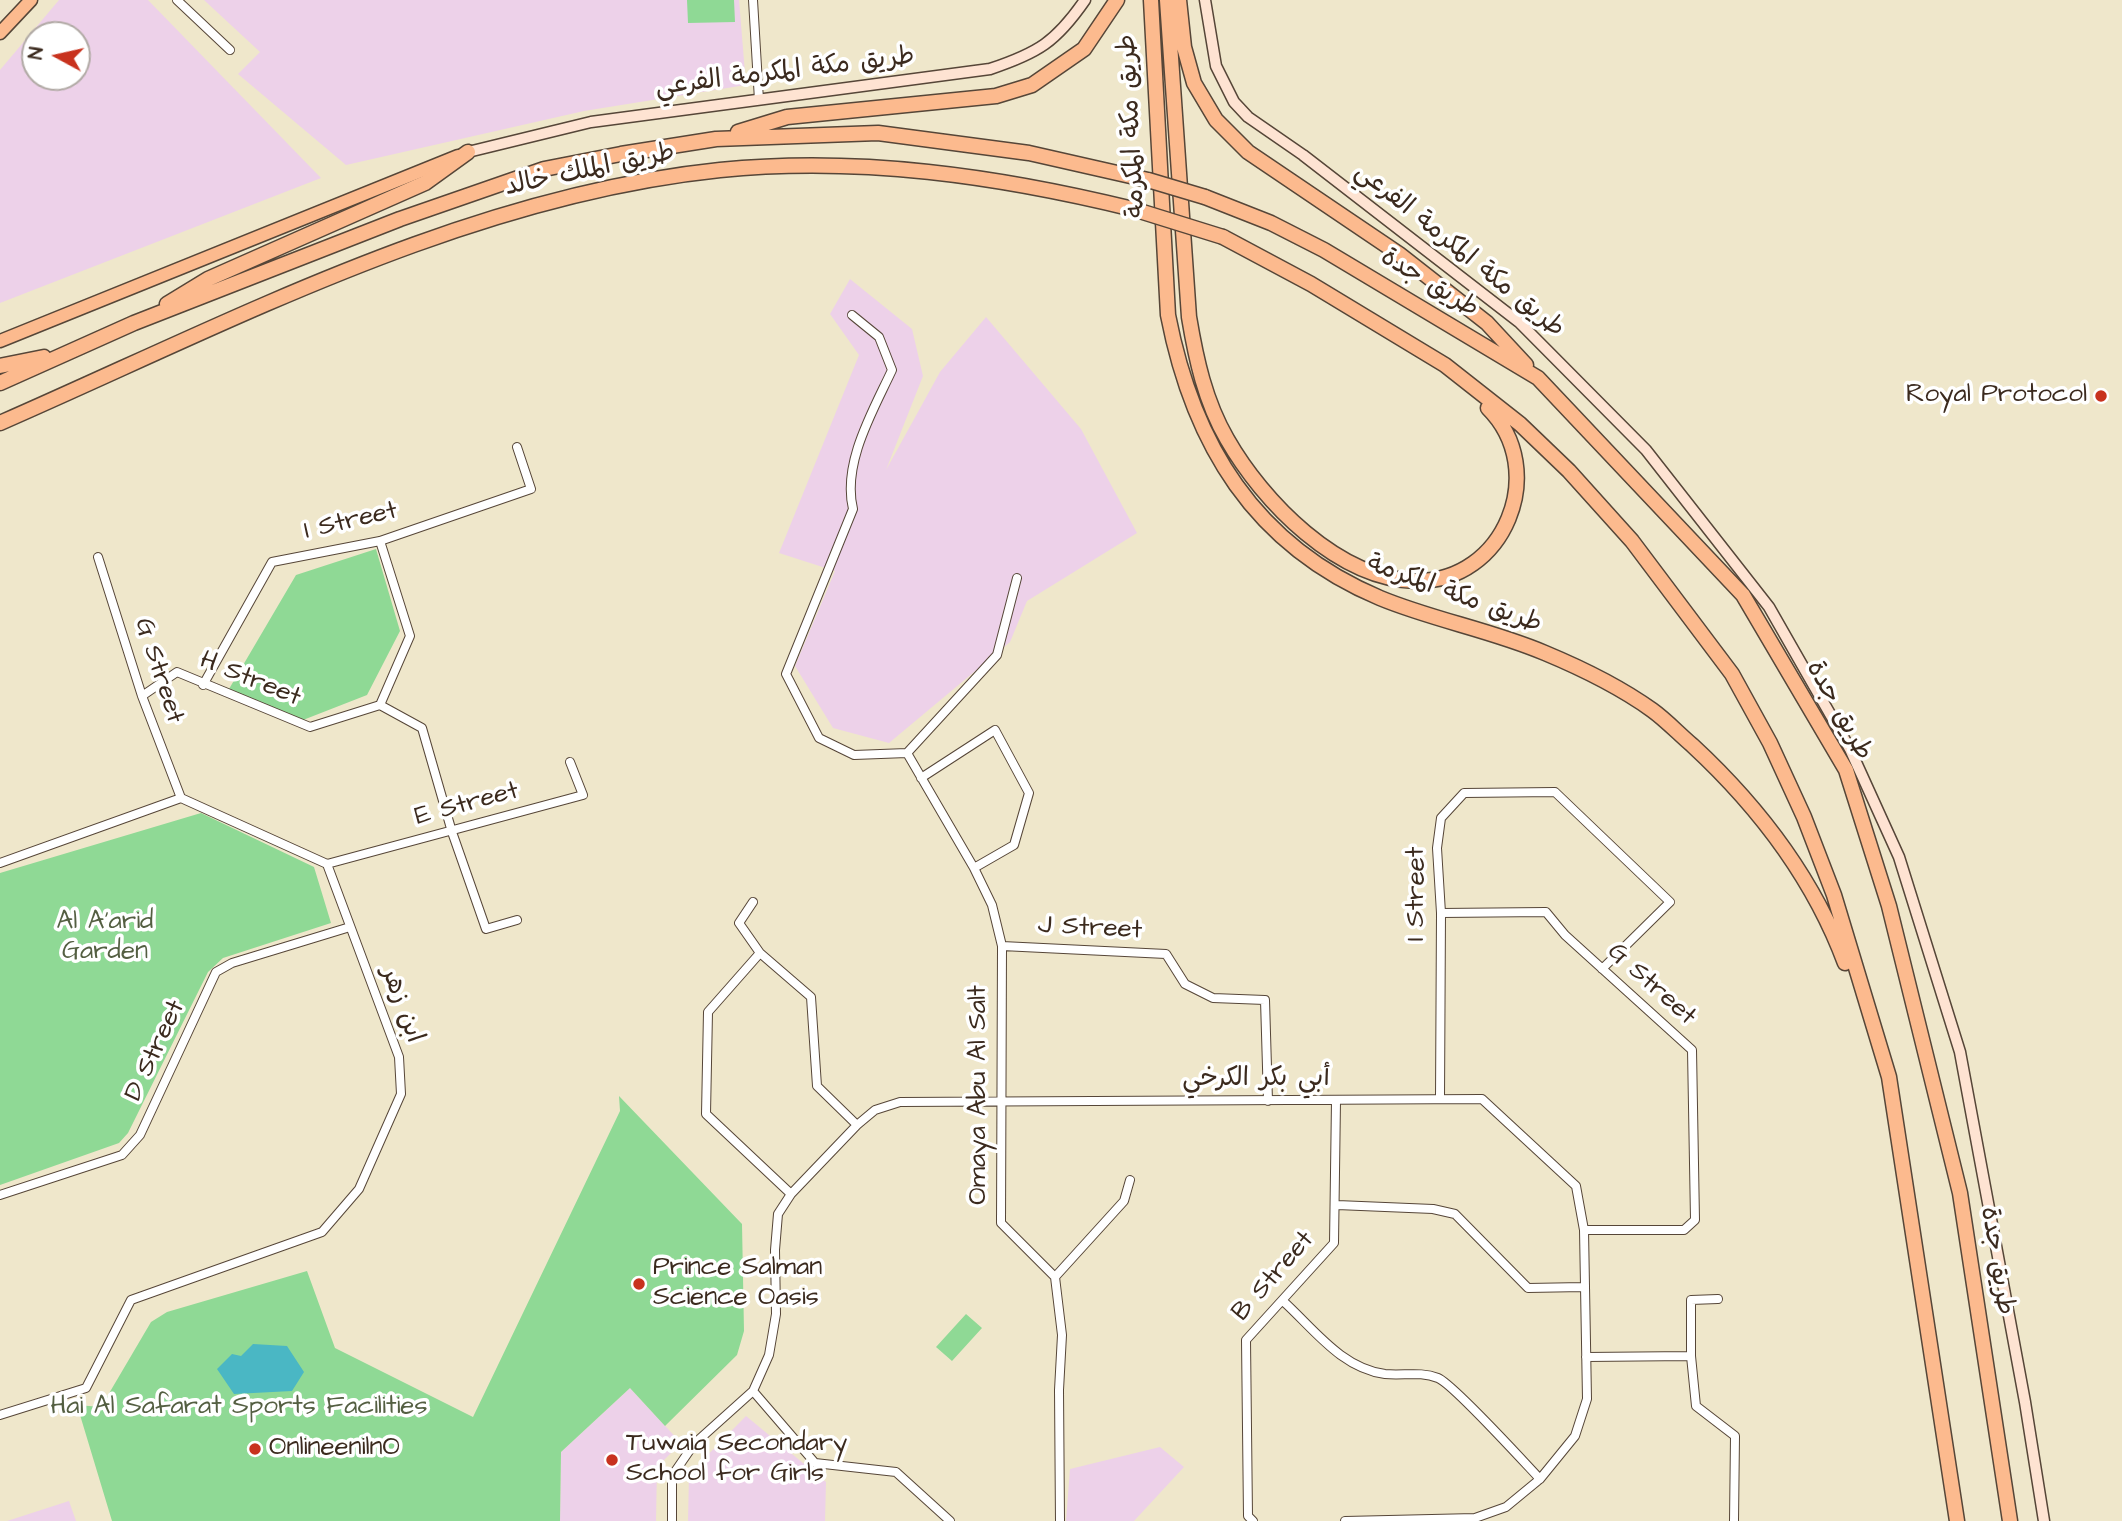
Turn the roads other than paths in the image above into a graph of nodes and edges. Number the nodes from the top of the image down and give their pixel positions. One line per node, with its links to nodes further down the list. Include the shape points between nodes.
1 (31, 0): 10 (main road)
2 (177, 0): 11 (street)
3 (753, 0): 12 (street)
4 (1085, 0): 12 (street, طريق مكة المكرمة الفرعي, via 1064,30 1044,47 990,69)
5 (1117, 0): 13 (highway, via 1084,49 1032,85 996,96 787,117)
6 (1152, 0): 47 (highway, طريق مكة المكرمة, via 1168,315 1194,415 1218,459 1250,505 1336,578 1381,598 1545,653 1598,678 1653,710 1717,768 1758,812 1829,919)
7 (1167, 0): 20 (highway, طريق مكة المكرمة, via 1184,267 1198,365 1226,438 1247,469 1301,530 1362,570 1417,581 1468,567 1505,528 1516,502 1518,469 1513,443 1500,420)
8 (1179, 0): 22 (highway, via 1194,83 1216,120 1248,152 1399,254 1487,323)
9 (1205, 0): 76 (street, طريق مكة المكرمة الفرعي, via 1216,66 1234,102 1519,322 1646,450 1769,607 1850,749 1899,858 1961,1052)
10 (0, 33)
11 (230, 50)
12 (759, 100): 14 (street, طريق مكة المكرمة الفرعي, via 591,122)
13 (716, 139): 15 (highway, طريق الملك خالد, bridge, via 878,133 1029,153); 17 (highway, طريق الملك خالد, via 544,169 400,219)
14 (468, 152): 17 (highway, via 425,183 208,279); 18 (main road)
15 (1205, 197): 22 (highway, طريق جدة, via 1272,223 1324,250)
16 (852, 314): 32 (street, via 879,337 892,370 854,464 849,493 853,509 786,674 819,738 854,755)
17 (134, 323): 19 (highway, طريق الملك خالد)
18 (0, 341)
19 (66, 354): 21 (highway); 23 (highway, طريق الملك خالد)
20 (1445, 365): 24 (highway, طريق الملك خالد, bridge, via 1223,237 1133,209 1001,181 851,166 720,170 605,188 480,220 374,259); 47 (highway, via 1520,424 1569,471 1632,541 1732,674 1804,817 1834,895)
21 (0, 366)
22 (1538, 378): 75 (highway, طريق جدة, via 1743,595 1846,770 1889,906 1960,1193)
23 (0, 383)
24 (0, 423)
25 (517, 447): 26 (street, I Street, via 531,489)
26 (380, 541): 29 (street, I Street, via 272,562); 31 (street, via 410,636)
27 (98, 557): 30 (street, G Street)
28 (1017, 578): 32 (street, via 997,655)
29 (203, 685): 30 (street, H Street, via 177,672); 31 (street, H Street, via 310,727)
30 (142, 696): 35 (street, G Street)
31 (380, 705): 36 (street, via 422,728)
32 (908, 753): 34 (street, Omaya Abu Al Salt)
33 (570, 762): 36 (street, E Street, via 583,795)
34 (921, 778): 39 (street, Omaya Abu Al Salt); 39 (street, via 995,730 1029,793 1014,845)
35 (181, 798): 37 (street); 38 (street)
36 (452, 832): 38 (street, E Street); 42 (street, via 486,929)
37 (0, 863)
38 (327, 863): 43 (street, ابن زهر)
39 (974, 868): 44 (street, Omaya Abu Al Salt, via 992,905)
40 (753, 902): 45 (street, via 738,923)
41 (1441, 913): 46 (street, G Street, via 1546,912); 46 (street, I Street, via 1437,848 1441,818 1464,793 1555,792 1670,902); 48 (street, I Street)
42 (517, 920)
43 (350, 927): 55 (street, D Street, via 216,972 140,1135 122,1155); 65 (street, ابن زهر, via 399,1057 401,1094 359,1189 322,1231 131,1300 86,1388)
44 (1002, 946): 49 (street, Omaya Abu Al Salt); 50 (street, J Street, via 1166,954 1185,984 1213,998 1265,1000)
45 (760, 953): 52 (street, via 811,997 817,1086); 54 (street, via 708,1012 706,1114)
46 (1602, 969): 57 (street, G Street, via 1692,1050 1695,1220 1684,1230)
47 (1889, 1077): 74 (highway)
48 (1440, 1098): 51 (street, أبي بكر الكرخي); 57 (street, أبي بكر الكرخي, via 1482,1099 1564,1172 1576,1186)
49 (1001, 1101): 50 (street, أبي بكر الكرخي); 52 (street, أبي بكر الكرخي, via 900,1102 875,1110); 58 (street, Omaya Abu Al Salt, via 1000,1223)
50 (1268, 1101): 51 (street, أبي بكر الكرخي)
51 (1336, 1101): 56 (street, B Street)
52 (857, 1125): 54 (street, أبي بكر الكرخي)
53 (1130, 1180): 58 (street, via 1124,1201)
54 (790, 1194): 64 (street, أبي بكر الكرخي, via 778,1214 776,1314 769,1355)
55 (0, 1195)
56 (1336, 1205): 59 (street, via 1455,1214 1528,1288); 61 (street, B Street, via 1334,1243)
57 (1584, 1230): 59 (street, أبي بكر الكرخي)
58 (1055, 1277): 70 (street, via 1062,1335)
59 (1583, 1287): 63 (street, أبي بكر الكرخي)
60 (1718, 1299): 62 (street, via 1691,1300)
61 (1283, 1301): 66 (street, via 1337,1355 1360,1368 1440,1378); 71 (street, B Street, via 1246,1340 1248,1516)
62 (1691, 1356): 63 (street); 73 (street, via 1696,1406 1735,1436)
63 (1586, 1357): 66 (street, أبي بكر الكرخي, via 1587,1399 1575,1436)
64 (753, 1391): 68 (street, أبي بكر الكرخي, via 694,1444 672,1476); 69 (street, via 815,1463 896,1472)
65 (0, 1415)
66 (1540, 1479): 67 (street, أبي بكر الكرخي, via 1506,1507 1475,1518)
67 (1445, 1520): 72 (street, أبي بكر الكرخي)
68 (672, 1521)
69 (950, 1521)
70 (1060, 1521)
71 (1253, 1521)
72 (1345, 1521)
73 (1734, 1521)
74 (1958, 1521)
75 (2010, 1521)
76 (2044, 1521)

